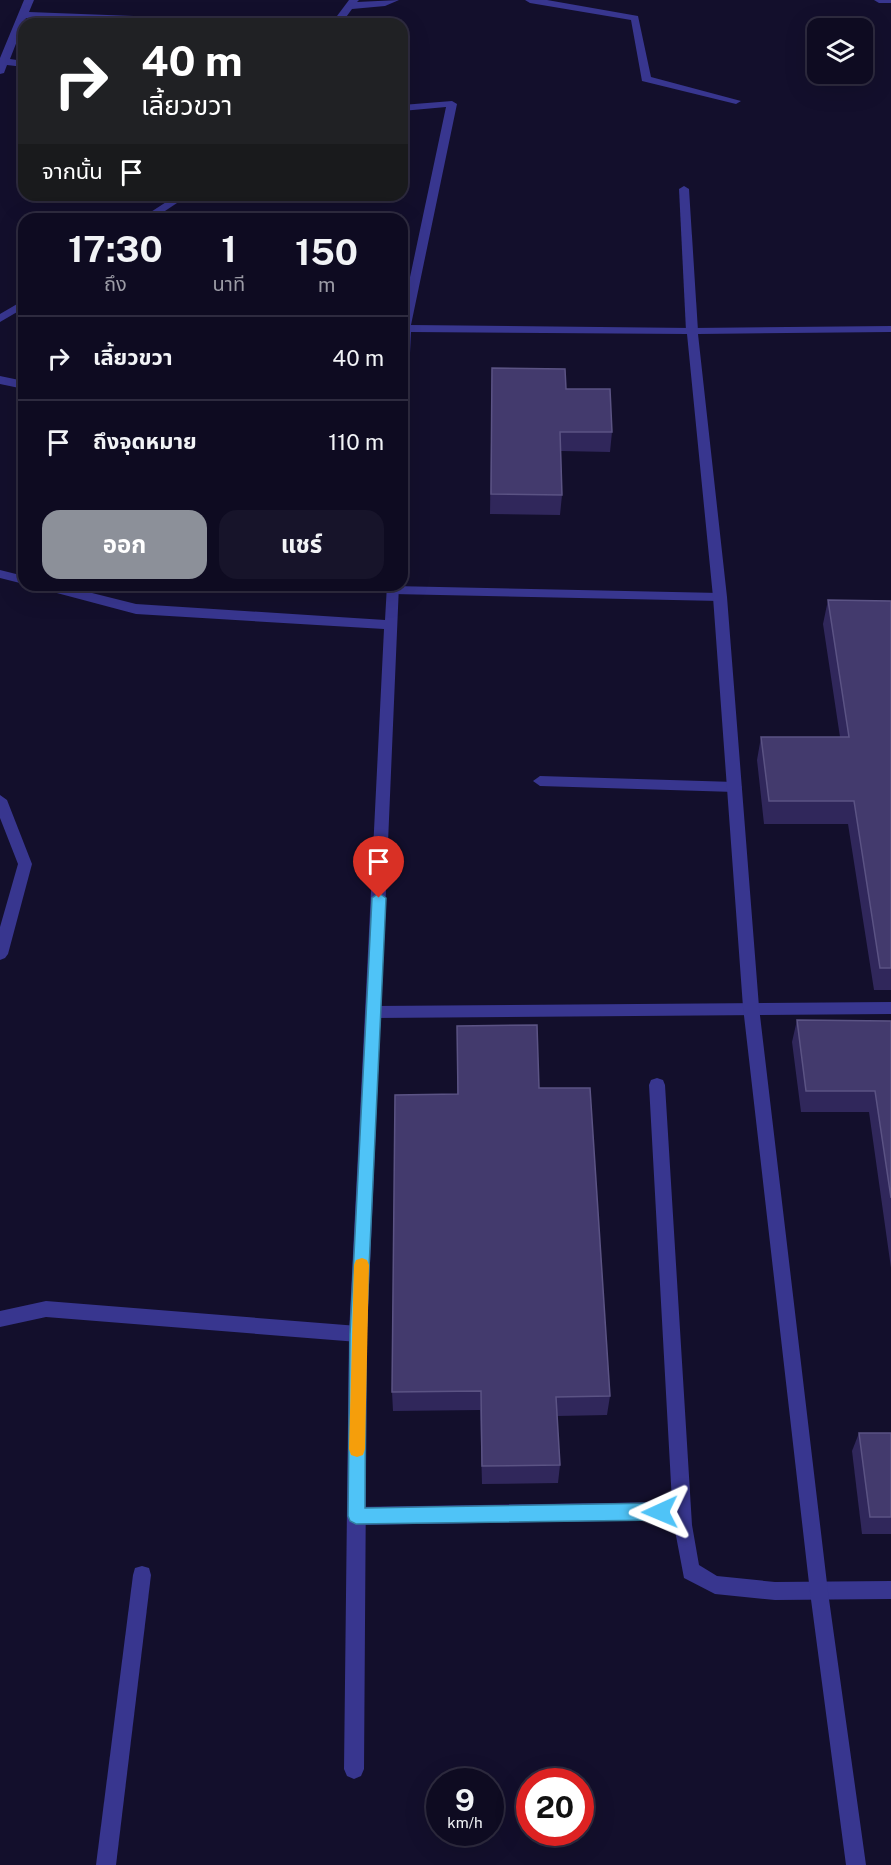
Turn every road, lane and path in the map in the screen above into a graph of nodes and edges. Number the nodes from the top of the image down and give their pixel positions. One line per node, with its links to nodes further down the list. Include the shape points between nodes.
1 (29, 0): 7 (street)
2 (394, 0): 6 (street)
3 (530, 0): 14 (street, via 635,18 646,80)
4 (879, 0): 5 (street)
5 (891, 0)
6 (351, 3): 10 (street)
7 (23, 15): 8 (street); 9 (street)
8 (22, 18)
9 (104, 18)
10 (340, 18)
11 (18, 27): 12 (street)
12 (2, 64): 13 (street)
13 (18, 64)
14 (736, 101)
15 (408, 108): 20 (street, via 452,104)
16 (684, 189): 24 (street)
17 (174, 201): 18 (street)
18 (155, 213)
19 (18, 307): 21 (street)
20 (408, 309)
21 (0, 319)
22 (408, 328): 24 (street)
23 (891, 328): 24 (street)
24 (692, 331): 32 (street)
25 (0, 380): 26 (street)
26 (18, 384)
27 (0, 574): 28 (street)
28 (18, 578)
29 (408, 588): 32 (street)
30 (66, 591): 33 (street, via 136,609)
31 (393, 591): 33 (street)
32 (720, 597): 35 (street)
33 (392, 625): 40 (street)
34 (540, 781): 35 (street)
35 (735, 787): 38 (street)
36 (0, 800): 37 (street, via 25,864)
37 (0, 954)
38 (752, 1007): 39 (street); 40 (street); 48 (street)
39 (891, 1008)
40 (374, 1012): 43 (street)
41 (657, 1085): 44 (street)
42 (0, 1320): 43 (street, via 46,1309)
43 (358, 1334): 45 (street)
44 (683, 1511): 45 (street); 48 (street, via 692,1572 715,1585)
45 (356, 1516): 49 (street)
46 (142, 1575): 50 (street)
47 (891, 1590): 48 (street)
48 (819, 1592): 51 (street)
49 (354, 1769)
50 (106, 1865)
51 (856, 1865)

